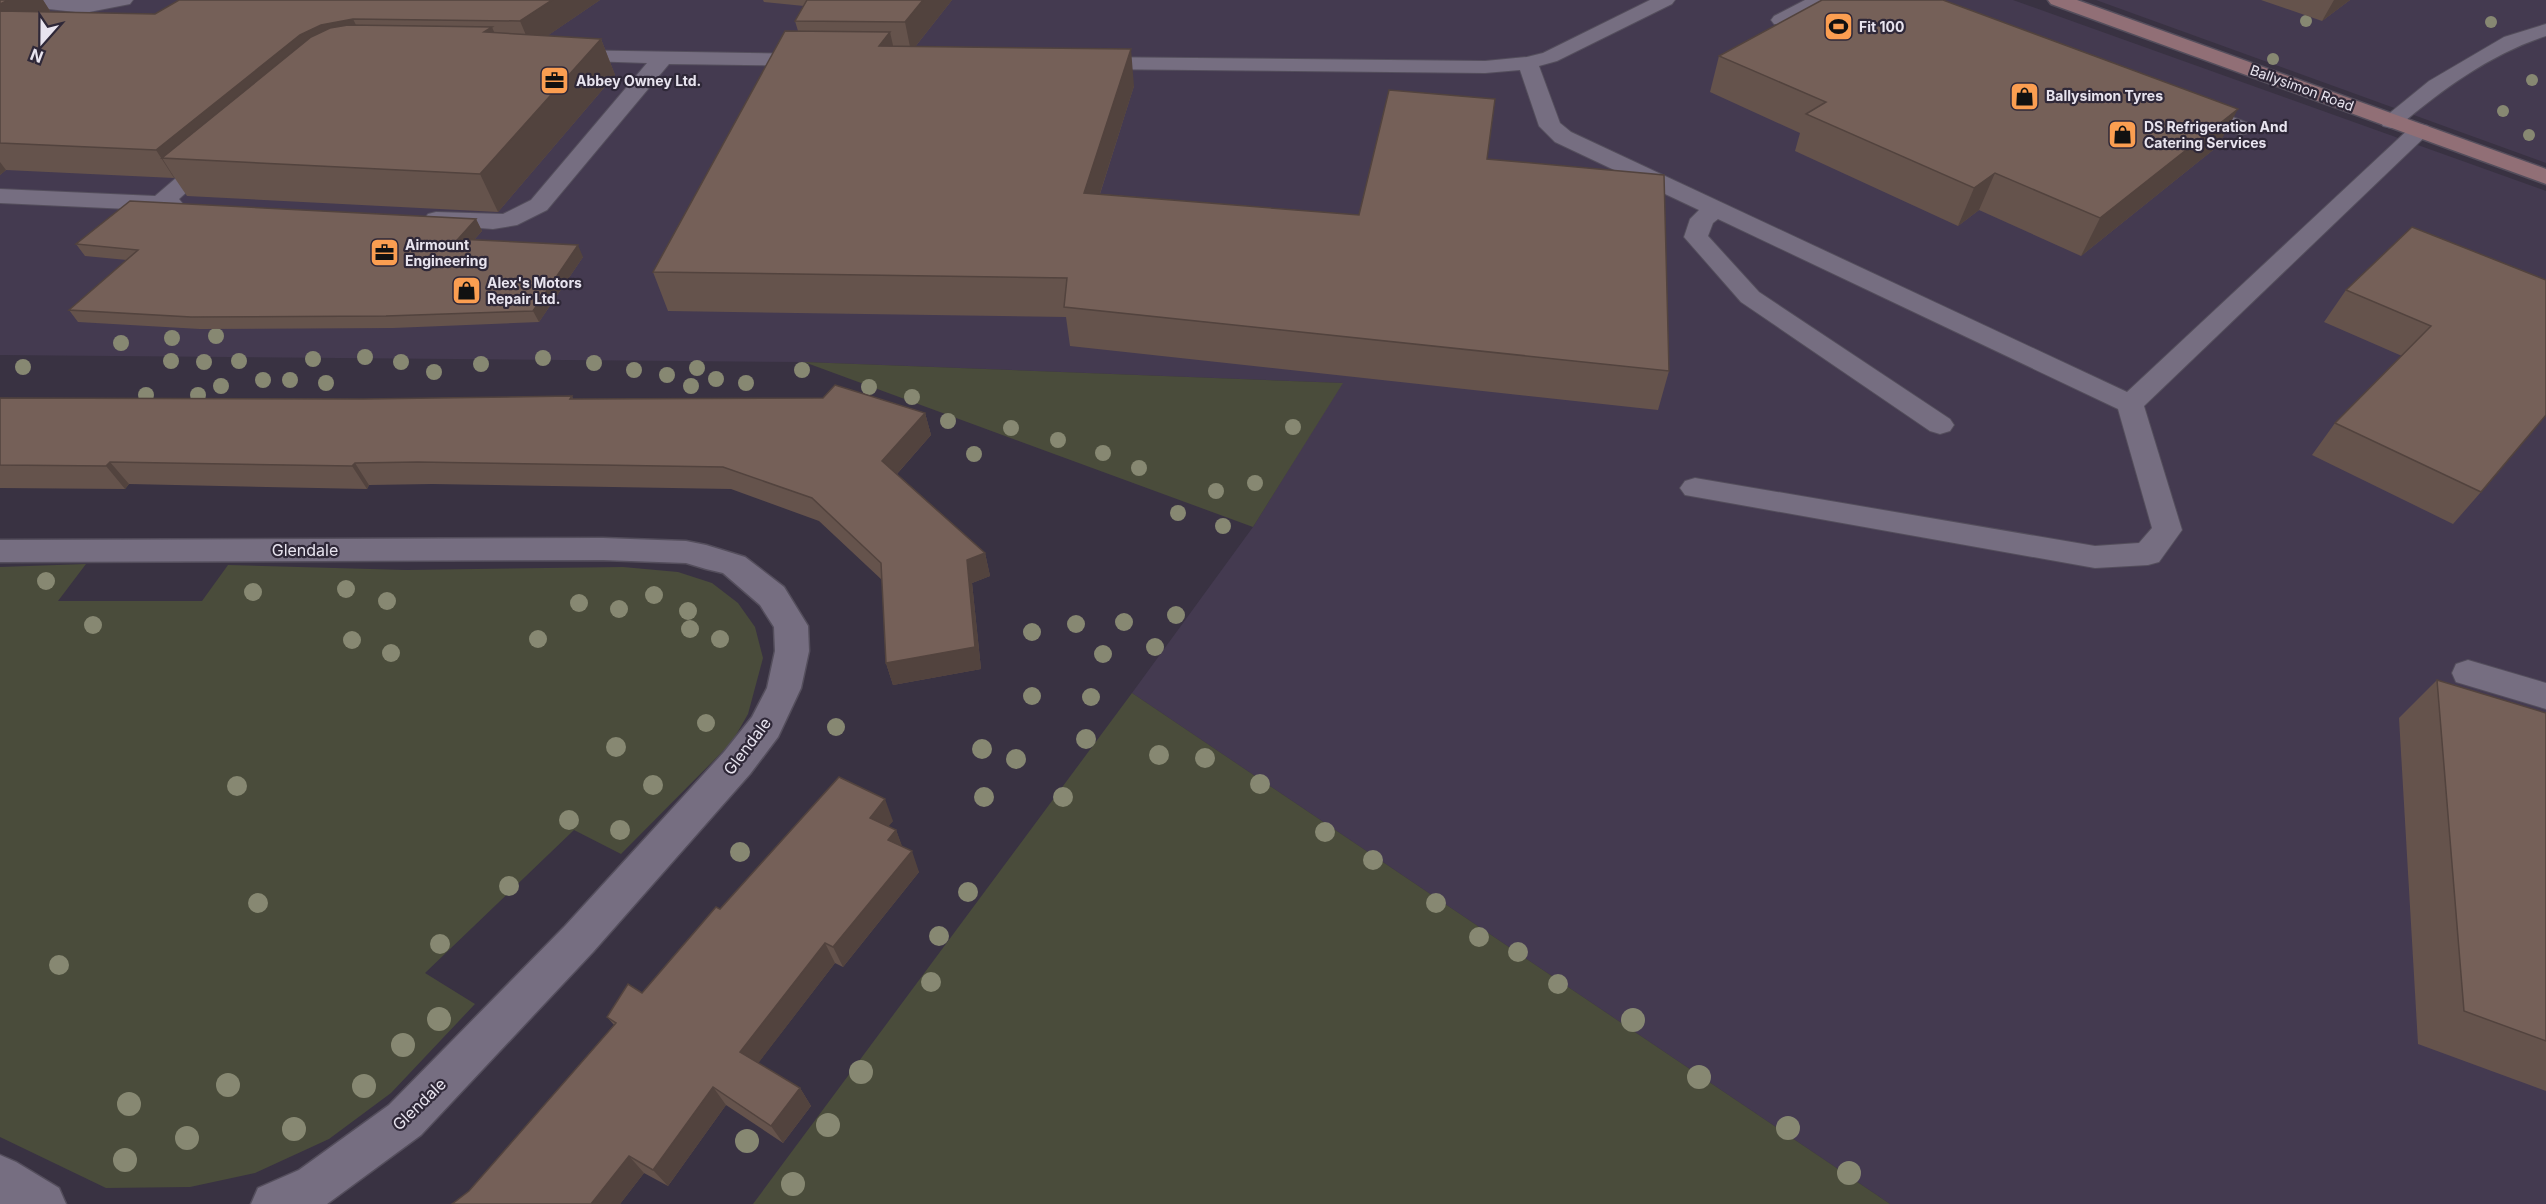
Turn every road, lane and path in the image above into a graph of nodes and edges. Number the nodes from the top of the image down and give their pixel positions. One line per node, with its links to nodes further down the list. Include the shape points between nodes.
1 (22, 0): 2 (lane, via 84,7)
2 (123, 0)
3 (1665, 0): 12 (lane, via 1568,49)
4 (2058, 0): 14 (main road, Ballysimon Road)
5 (1813, 1): 6 (lane)
6 (1781, 20)
7 (2546, 30): 14 (lane, via 2511,41 2436,85)
8 (544, 56): 9 (lane)
9 (663, 58): 10 (lane); 23 (lane, via 539,205 509,220 493,222)
10 (830, 60)
11 (1068, 63): 12 (lane, via 1485,67)
12 (1528, 63): 22 (lane, via 1550,126 1563,137)
13 (2178, 96): 15 (lane)
14 (2391, 121): 16 (main road, Ballysimon Road)
15 (2240, 128)
16 (2420, 131): 18 (main road, Ballysimon Road); 24 (lane)
17 (224, 150): 20 (lane)
18 (2546, 177)
19 (2, 197): 20 (lane)
20 (160, 204): 21 (lane)
21 (196, 206)
22 (1716, 210): 24 (lane); 25 (lane, via 1702,219 1696,237 1750,297)
23 (410, 218)
24 (2130, 404): 26 (lane, via 2167,530 2148,554 2095,557)
25 (1940, 425)
26 (1695, 488)
27 (0, 551): 32 (street, Glendale, via 686,552 734,565 772,596 791,626 792,651 784,688 765,727 737,763 579,939 405,1120 315,1186)
28 (2468, 673): 29 (lane)
29 (2546, 696)
30 (0, 1178): 31 (street)
31 (43, 1204)
32 (274, 1204)

